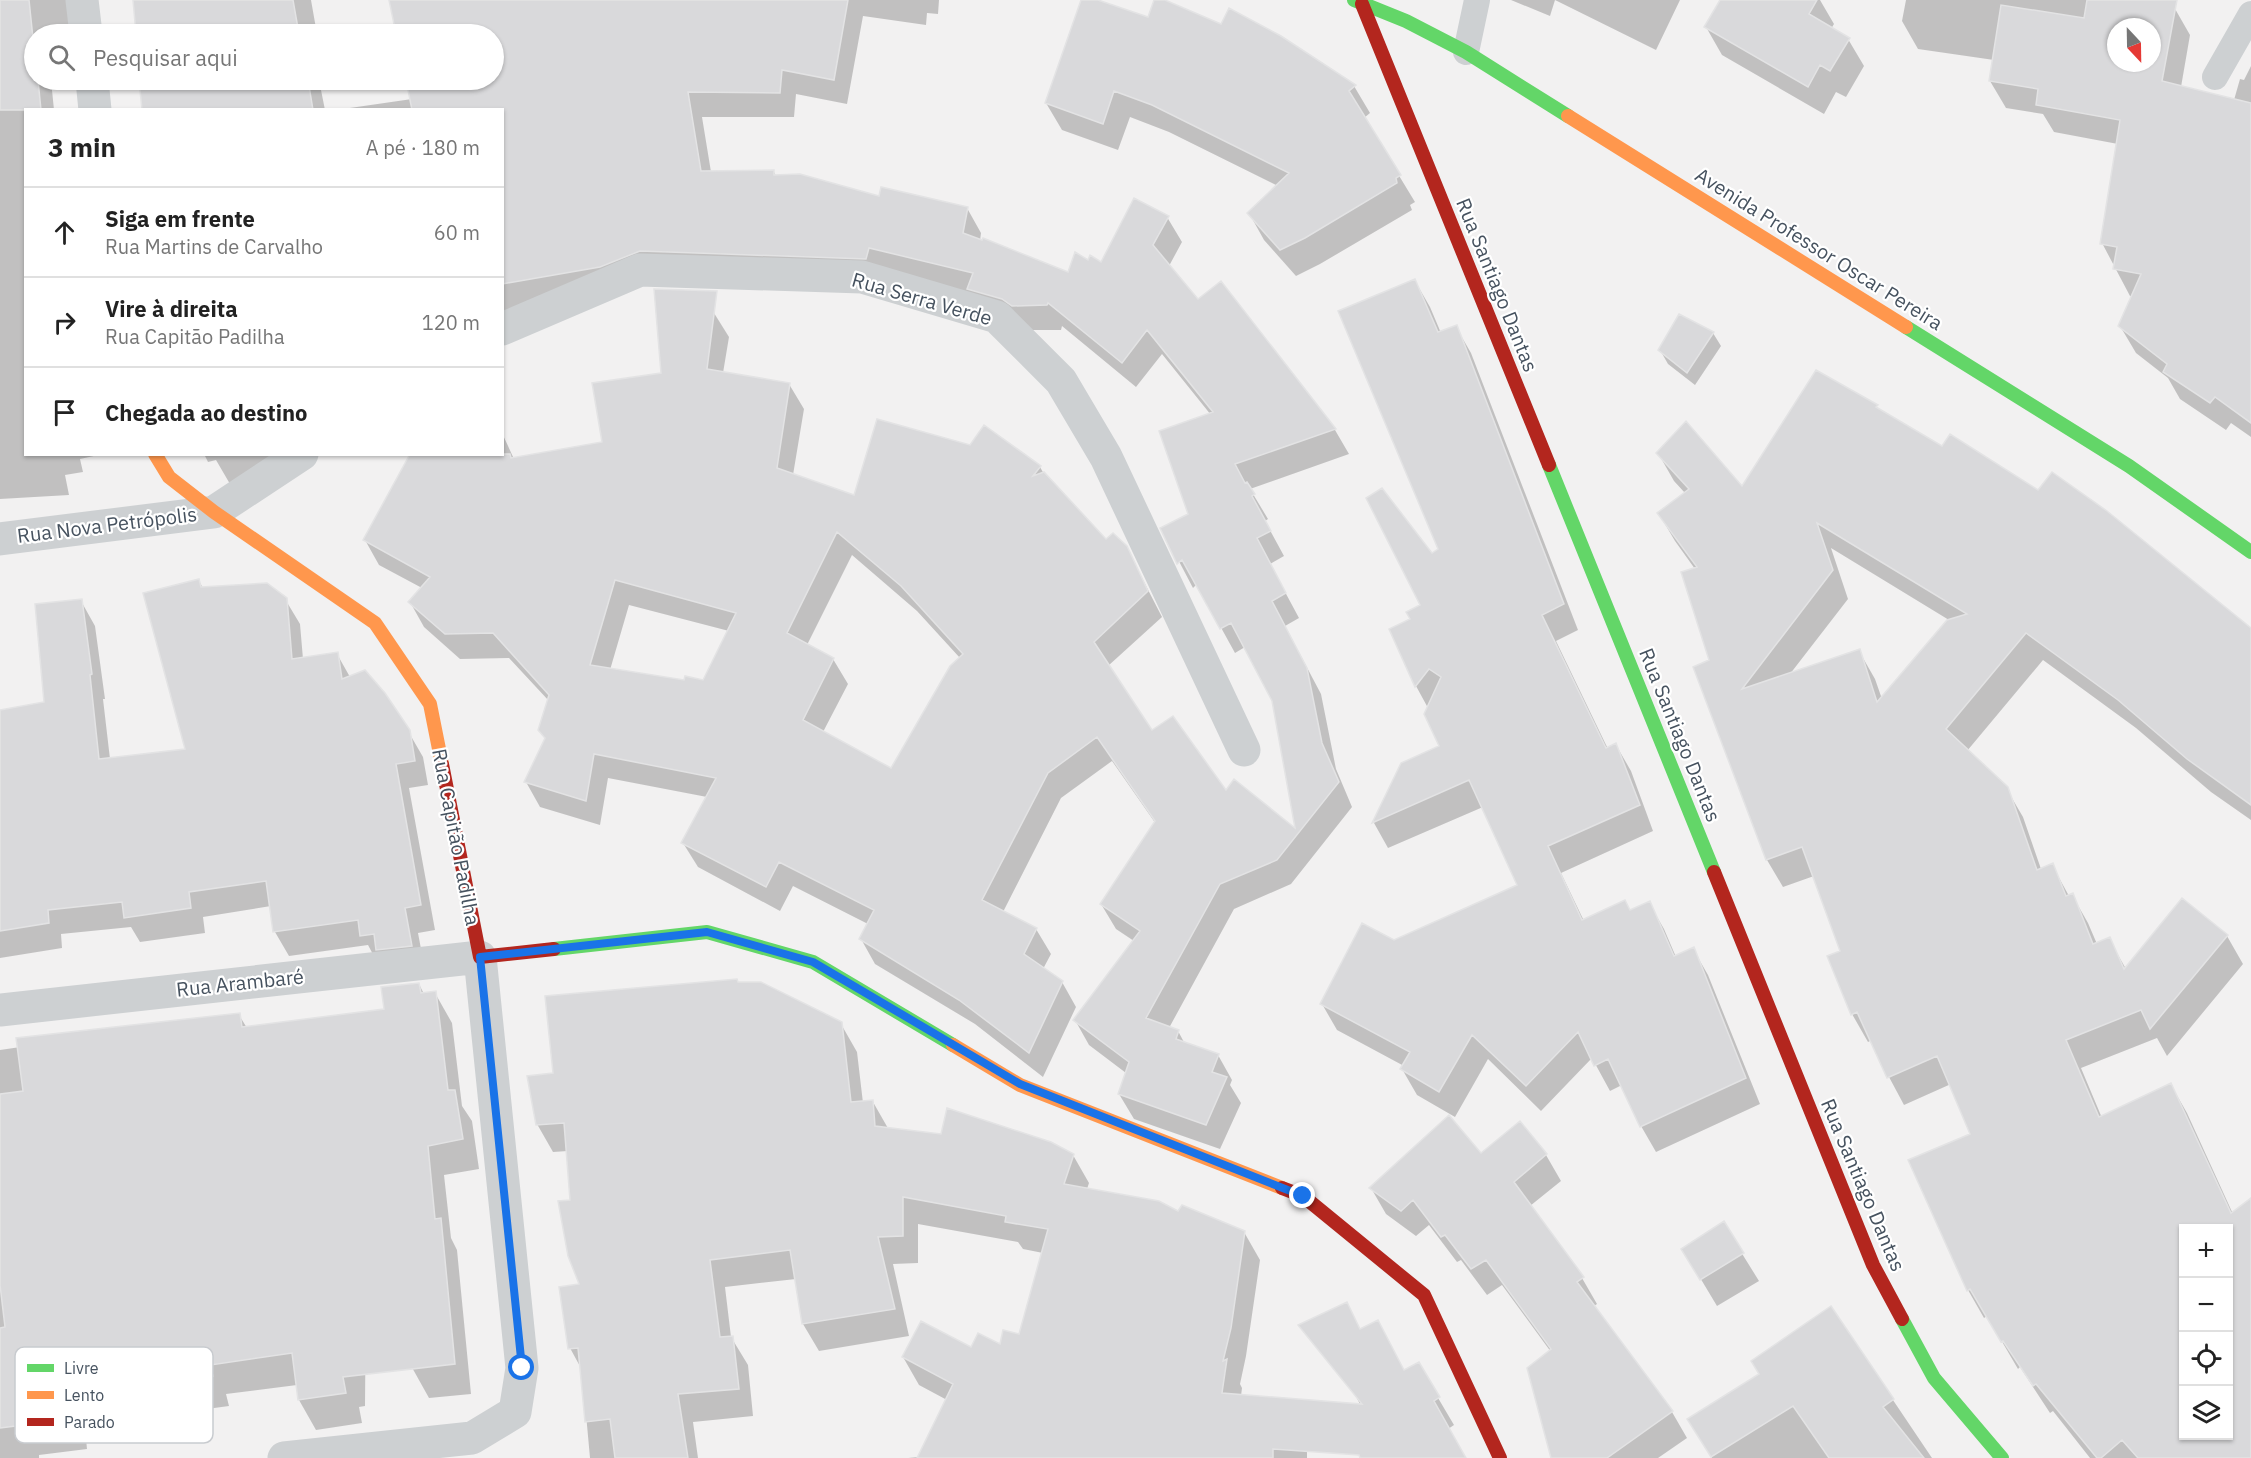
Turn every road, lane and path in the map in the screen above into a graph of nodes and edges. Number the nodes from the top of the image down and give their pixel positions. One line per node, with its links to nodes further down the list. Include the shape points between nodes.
1 (82, 0): 6 (street)
2 (1477, 0): 7 (lane)
3 (1358, 2): 4 (street, Avenida Professor Oscar Pereira); 22 (street, Rua Santiago Dantas, via 1873,1265 1934,1378)
4 (1409, 11): 7 (street, Avenida Professor Oscar Pereira)
5 (2251, 14): 8 (lane)
6 (85, 24)
7 (1466, 52): 16 (street, Avenida Professor Oscar Pereira, via 2129,466 2242,539)
8 (2215, 77)
9 (93, 90): 10 (street)
10 (95, 108)
11 (504, 328): 17 (street, Rua Serra Verde, via 640,270 862,278 997,317 1061,381 1106,457)
12 (156, 456): 14 (street, Rua Capitão Padilha, via 169,477)
13 (299, 456): 14 (street)
14 (214, 512): 15 (street, Rua Nova Petrópolis); 18 (street, Rua Capitão Padilha, via 375,623 430,704)
15 (0, 539)
16 (2251, 552)
17 (1244, 750)
18 (480, 957): 19 (street, Rua Arambaré); 20 (street, via 522,1368 515,1412 472,1438); 21 (street, via 707,932 813,962 1020,1084 1303,1196 1424,1295)
19 (0, 1010)
20 (284, 1458)
21 (1500, 1458)
22 (2002, 1458)

